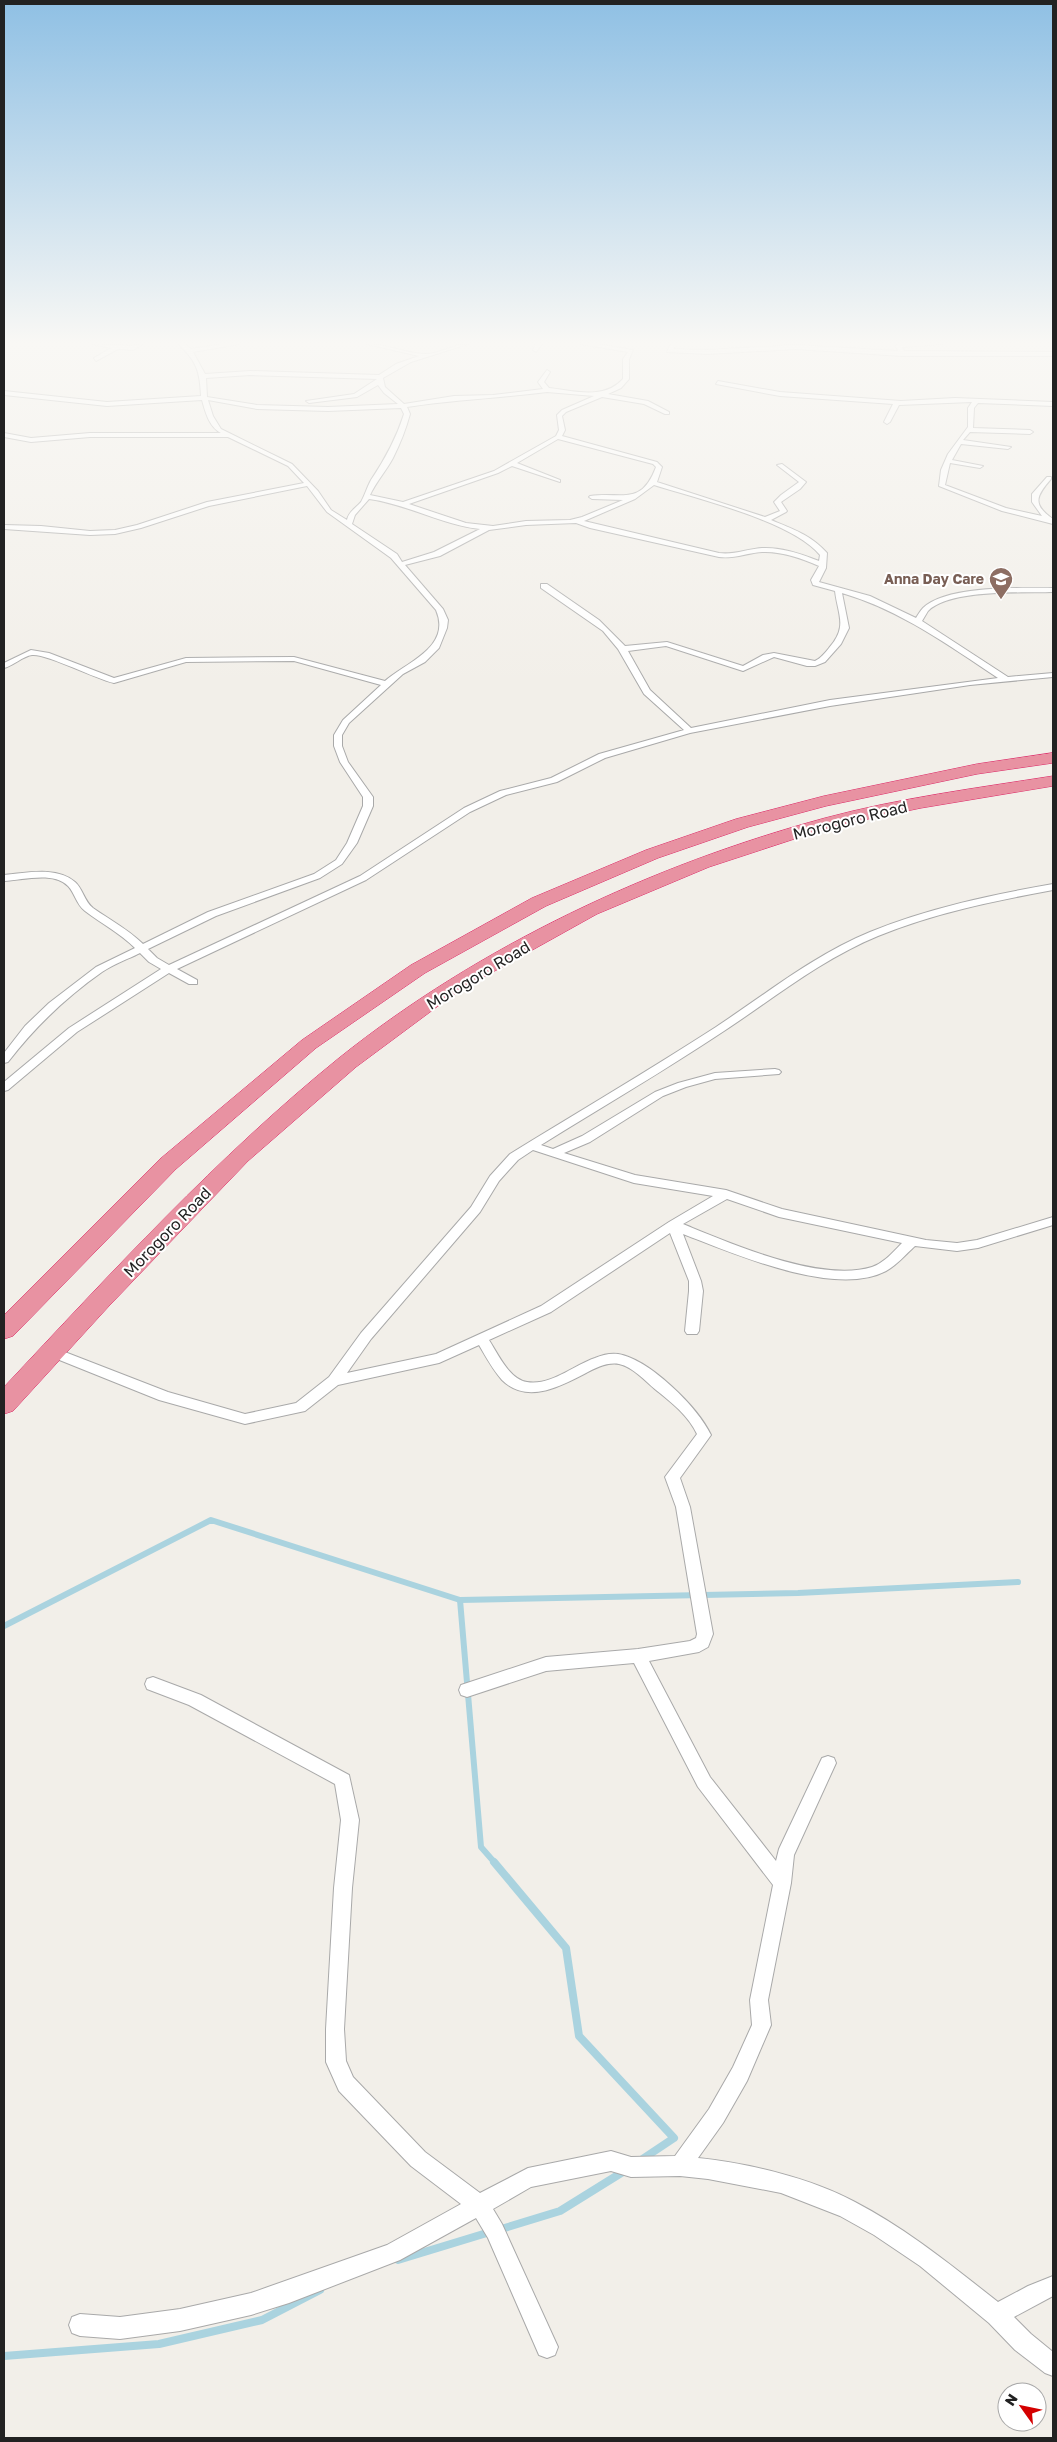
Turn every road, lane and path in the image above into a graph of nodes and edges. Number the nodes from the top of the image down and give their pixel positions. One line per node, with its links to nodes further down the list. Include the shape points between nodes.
1 (280, 458): 13 (street)
2 (390, 458): 15 (street, via 373,482)
3 (524, 458): 7 (street)
4 (635, 458): 12 (street, via 655,463 658,467)
5 (951, 458): 6 (street)
6 (949, 461): 9 (street); 21 (street, via 943,487 1004,510)
7 (514, 464): 11 (street); 18 (street)
8 (780, 466): 19 (street, via 804,482 780,497 777,502 784,511 782,513)
9 (980, 466)
10 (1049, 478): 21 (street, via 1035,494 1035,499)
11 (558, 481)
12 (653, 483): 14 (street); 17 (street)
13 (309, 484): 22 (street, via 329,511); 23 (street, via 216,502 115,532)
14 (669, 490): 17 (street); 19 (street, via 733,507)
15 (367, 497): 18 (street); 22 (street)
16 (592, 497): 17 (street)
17 (634, 498): 20 (street)
18 (404, 504): 24 (street, via 447,520)
19 (764, 520): 26 (street, via 814,543 824,555)
20 (578, 521): 24 (street, via 526,522); 26 (street, via 719,555 771,551 799,556)
21 (1052, 522)
22 (348, 523): 25 (street)
23 (4, 526)
24 (487, 528): 25 (street, via 437,554)
25 (402, 564): 35 (street, via 439,609 444,620 443,628 436,646 422,660 400,672)
26 (822, 565): 28 (street, via 816,582)
27 (544, 586): 31 (street, via 597,623)
28 (838, 589): 30 (street, via 867,598); 31 (street, via 846,629 838,644 817,663 775,655 764,657 743,669 667,644)
29 (1053, 590): 30 (street, via 942,599 928,606)
30 (918, 622): 34 (street)
31 (622, 649): 36 (street, via 647,692)
32 (4, 666): 35 (street, via 31,652 114,681 186,660 294,658)
33 (1053, 675): 34 (street)
34 (1007, 680): 36 (street, via 830,704)
35 (387, 684): 41 (street, via 346,722 338,735 344,762 368,797 368,806 346,854 332,868 317,876 227,907)
36 (689, 731): 42 (street, via 602,756 554,780 481,802 363,878)
37 (1053, 758): 53 (highway, Morogoro Road, via 976,769 824,801 742,823 652,854 539,902 418,970 309,1044 168,1164)
38 (1053, 781): 56 (highway, Morogoro Road, via 921,802 830,822 702,863 590,910 450,988 348,1062 240,1156)
39 (4, 878): 41 (street, via 44,875 63,878 73,885 81,902)
40 (1053, 887): 47 (street, via 980,900 912,920 824,958 721,1029)
41 (144, 949): 42 (street, via 153,960); 44 (street, via 82,981 29,1028)
42 (168, 969): 43 (street); 46 (street, via 73,1030)
43 (193, 982)
44 (4, 1060)
45 (775, 1072): 48 (street, via 715,1076 682,1085 644,1102 586,1139)
46 (4, 1088)
47 (532, 1146): 48 (street); 57 (street, via 504,1166 476,1209 366,1336)
48 (554, 1153): 49 (street, via 634,1179)
49 (726, 1194): 51 (street); 52 (street, via 779,1213)
50 (1053, 1221): 52 (street, via 978,1244 957,1247)
51 (672, 1225): 52 (street, via 769,1260 837,1275 877,1270); 54 (street, via 695,1281); 55 (street, via 546,1309)
52 (912, 1241)
53 (4, 1330)
54 (692, 1331)
55 (482, 1340): 57 (street, via 439,1358); 59 (street, via 505,1373 517,1384 535,1388 610,1359 639,1368 698,1420 704,1435 672,1477 683,1507 705,1634 702,1642 693,1647)
56 (52, 1352): 57 (street, via 164,1396 245,1419 300,1407); 58 (highway, Morogoro Road)
57 (334, 1381)
58 (4, 1404)
59 (638, 1656): 61 (street, via 546,1664); 63 (street, via 704,1782)
60 (153, 1684): 65 (street, via 195,1700 343,1780 350,1820 343,1888 336,2062 346,2084 418,2159)
61 (467, 1690)
62 (828, 1764): 63 (street, via 785,1855)
63 (782, 1883): 64 (street, via 760,2000 762,2025 716,2116)
64 (680, 2166): 65 (street, via 631,2167 611,2162 559,2170 528,2178); 67 (street, via 780,2183 846,2208 927,2259)
65 (479, 2205): 68 (street, via 393,2253 251,2304 180,2320 120,2328); 69 (street, via 495,2231)
66 (1053, 2286): 67 (street)
67 (997, 2316): 70 (street)
68 (80, 2325)
69 (547, 2347)
70 (1053, 2365)

